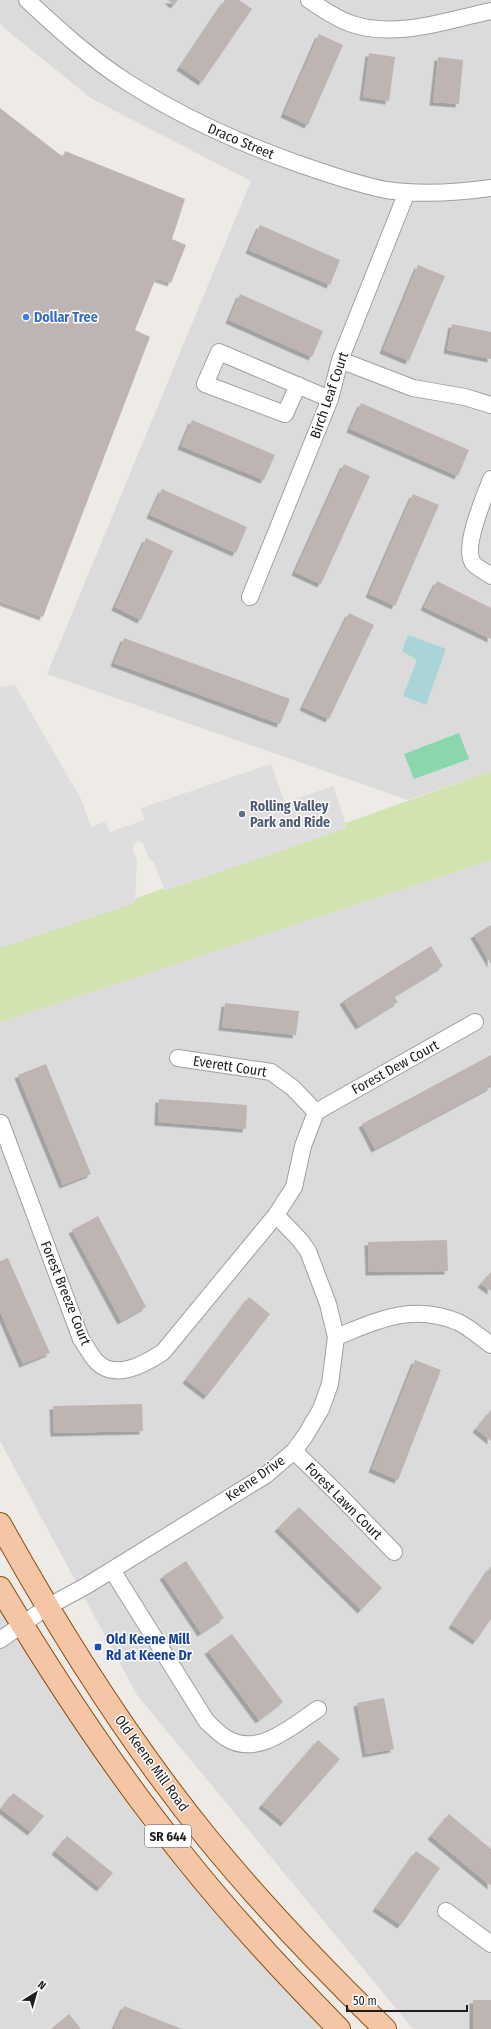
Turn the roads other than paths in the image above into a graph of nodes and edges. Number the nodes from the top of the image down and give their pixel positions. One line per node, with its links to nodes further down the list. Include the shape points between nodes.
1 (27, 0): 5 (street, Draco Street, via 83,50 126,82 173,110 273,155 340,179)
2 (309, 0): 3 (street, via 352,25 394,30)
3 (491, 10)
4 (491, 188): 5 (street, Draco Street, via 450,194)
5 (407, 192): 6 (street, Birch Leaf Court)
6 (340, 360): 8 (street, Birch Leaf Court); 9 (street, via 413,388 465,397)
7 (298, 385): 7 (street, via 219,352 205,384 285,414); 8 (street)
8 (330, 399): 12 (street, Birch Leaf Court)
9 (491, 405)
10 (491, 479): 11 (street, via 471,541 471,558 474,564)
11 (491, 576)
12 (250, 597)
13 (475, 1022): 15 (street, Forest Dew Court)
14 (178, 1058): 15 (street, Everett Court, via 271,1072 293,1088)
15 (316, 1112): 17 (street, via 302,1146 294,1187)
16 (0, 1123): 17 (street, Forest Breeze Court, via 81,1339 96,1361 110,1370 125,1370 146,1363 163,1352)
17 (276, 1215): 18 (street, Keene Drive, via 308,1251 328,1304)
18 (336, 1337): 19 (street, via 403,1314 430,1314 459,1322); 20 (street, Keene Drive, via 333,1370 321,1409)
19 (491, 1345)
20 (294, 1451): 22 (street, Forest Lawn Court); 23 (street, Keene Drive, via 266,1475)
21 (0, 1524): 25 (main road, Old Keene Mill Road / SR 644)
22 (394, 1552)
23 (112, 1570): 25 (street, Keene Drive); 28 (street, via 207,1722 226,1739 248,1746 266,1742)
24 (0, 1588): 26 (main road, SR 644)
25 (47, 1607): 26 (street, Keene Drive); 32 (main road, Old Keene Mill Road / SR 644, via 111,1708 208,1839 343,1989)
26 (22, 1624): 27 (street, Keene Drive); 31 (main road, SR 644, via 79,1713 182,1854 250,1936)
27 (0, 1640)
28 (318, 1709)
29 (446, 1911): 30 (street)
30 (491, 1944)
31 (339, 2029)
32 (385, 2029)

